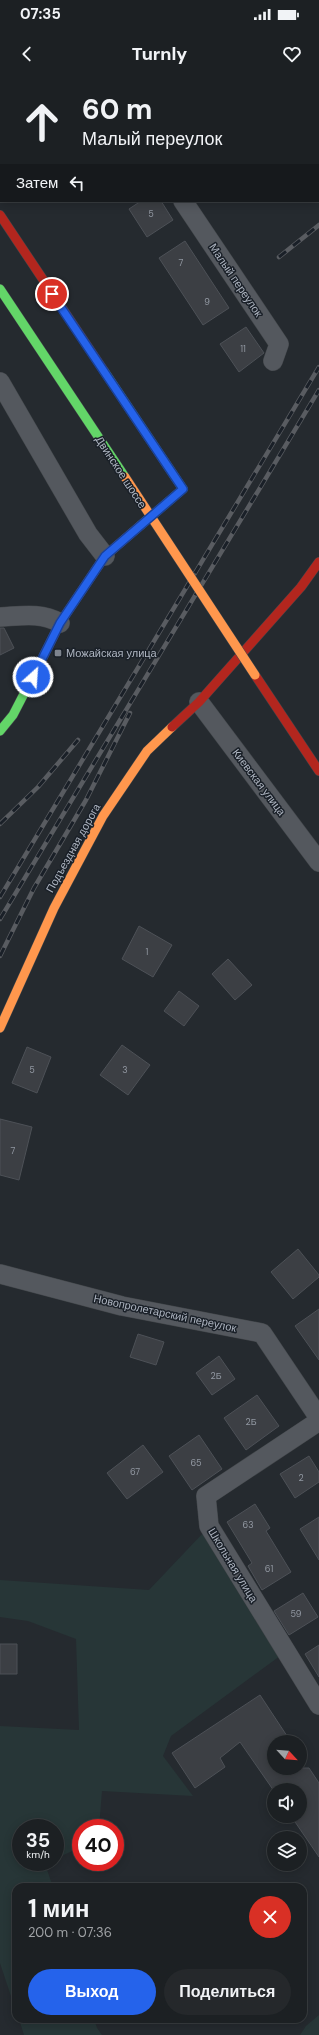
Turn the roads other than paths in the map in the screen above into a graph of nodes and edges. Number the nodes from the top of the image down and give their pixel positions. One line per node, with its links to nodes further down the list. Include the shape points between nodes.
1 (184, 202): 4 (street, Малый переулок, via 279,344)
2 (0, 215): 6 (street, via 183,489)
3 (0, 289): 12 (street, Двинское шоссе, bridge)
4 (273, 361)
5 (0, 382): 6 (street, via 88,534)
6 (105, 556): 9 (street)
7 (319, 562): 10 (street, Подъездная дорога, via 301,587)
8 (0, 617): 9 (street, via 36,615 50,617)
9 (60, 623): 11 (street, via 12,715)
10 (199, 702): 13 (street, Киевская улица); 14 (street, Подъездная дорога, via 147,752 103,816 54,908)
11 (0, 731)
12 (319, 771)
13 (319, 862)
14 (0, 1028)
15 (0, 1274): 16 (street, Новопролетарский переулок, via 122,1306 262,1333)
16 (319, 1420): 17 (street, Школьная улица, via 206,1496 209,1526)
17 (319, 1705)

